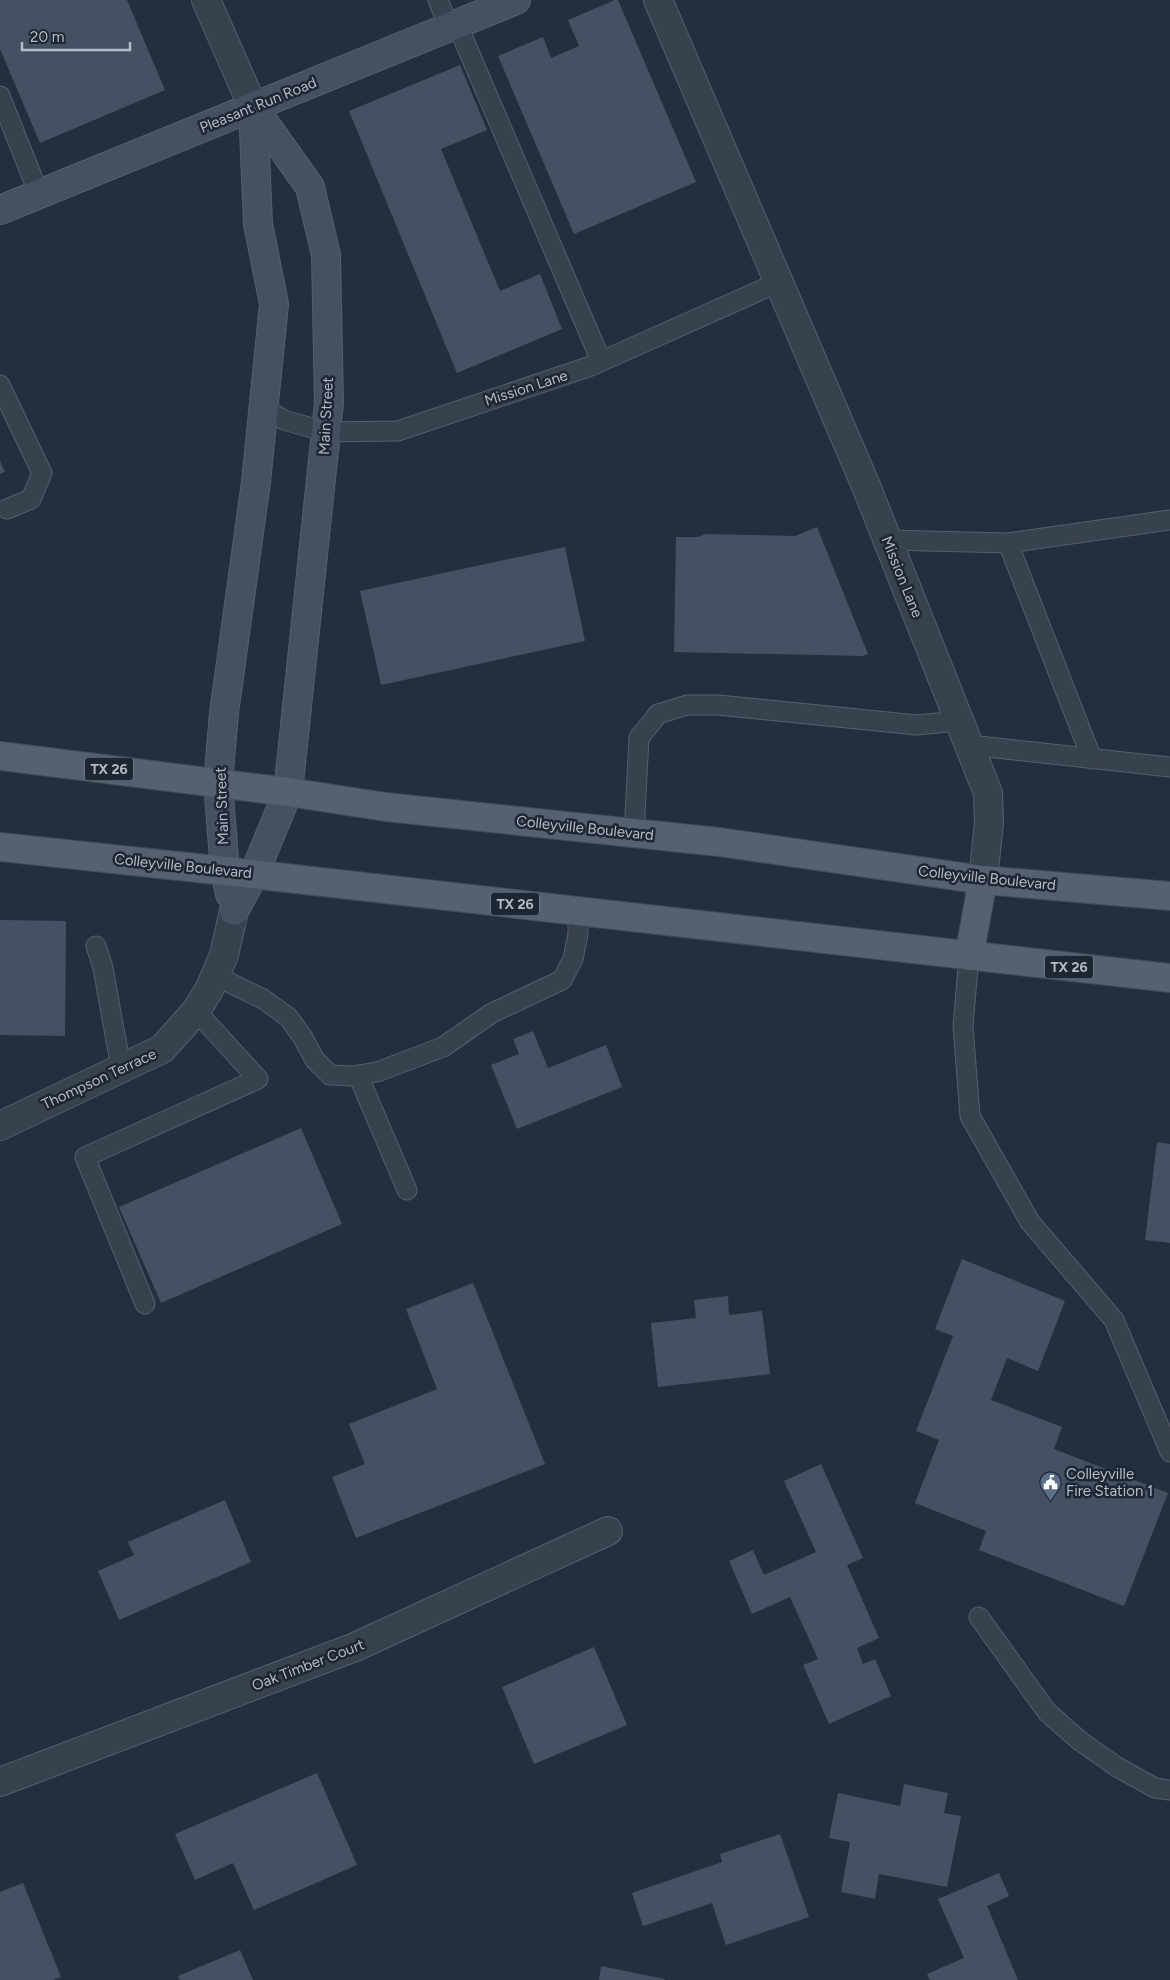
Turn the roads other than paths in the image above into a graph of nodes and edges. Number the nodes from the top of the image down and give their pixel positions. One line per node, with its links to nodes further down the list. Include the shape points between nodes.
1 (206, 0): 7 (street, Main Street)
2 (438, 0): 5 (lane)
3 (516, 0): 5 (street, Pleasant Run Road)
4 (658, 0): 10 (street, Mission Lane)
5 (453, 25): 7 (street, Pleasant Run Road); 11 (lane)
6 (0, 96): 8 (lane)
7 (253, 107): 8 (street, Pleasant Run Road); 13 (street, Main Street, via 258,224 274,304); 14 (street, Main Street, via 310,187 326,255 330,403)
8 (39, 194): 9 (street, Pleasant Run Road)
9 (0, 210)
10 (779, 282): 11 (lane, Mission Lane); 17 (street, Mission Lane)
11 (601, 361): 14 (lane, Mission Lane, via 398,431)
12 (0, 385): 15 (lane, via 42,473 31,499)
13 (264, 408): 14 (lane, Mission Lane, via 284,420); 23 (street, Main Street, via 224,713)
14 (326, 432): 24 (street, Main Street)
15 (6, 510)
16 (1170, 520): 18 (lane)
17 (887, 540): 18 (lane); 19 (street, Mission Lane)
18 (1008, 543): 21 (lane)
19 (964, 733): 21 (lane); 25 (lane, via 917,725 718,705 688,705 658,714 639,738); 29 (street, Mission Lane, via 988,793 989,822)
20 (0, 756): 23 (main road, Colleyville Boulevard / TX 26)
21 (1092, 758): 22 (lane)
22 (1170, 767)
23 (218, 783): 24 (main road, Colleyville Boulevard / TX 26); 27 (street, Main Street)
24 (288, 792): 25 (main road, Colleyville Boulevard / TX 26, via 386,807); 28 (street, Main Street)
25 (634, 834): 29 (main road, Colleyville Boulevard / TX 26, via 719,842)
26 (0, 847): 27 (main road, Colleyville Boulevard / TX 26)
27 (224, 871): 28 (main road, Colleyville Boulevard / TX 26); 31 (street, Main Street)
28 (254, 874): 31 (street, Main Street); 32 (main road, Colleyville Boulevard / TX 26)
29 (983, 880): 30 (main road, Colleyville Boulevard / TX 26); 34 (main road)
30 (1170, 896)
31 (234, 911): 35 (street, Thompson Terrace)
32 (578, 911): 34 (main road, Colleyville Boulevard / TX 26); 39 (lane, via 578,934 572,959 562,980 492,1013 443,1046 377,1072)
33 (96, 946): 38 (lane)
34 (969, 956): 36 (main road, Colleyville Boulevard / TX 26); 43 (lane, via 963,1026 970,1116 1030,1222 1114,1320)
35 (216, 976): 37 (street, Thompson Terrace); 39 (lane, via 263,999 288,1017 315,1060 330,1075)
36 (1170, 978)
37 (196, 1012): 38 (street, Thompson Terrace, via 162,1049); 42 (lane, via 258,1079 85,1157)
38 (122, 1068): 40 (street, Thompson Terrace)
39 (358, 1076): 41 (lane)
40 (0, 1126)
41 (407, 1190)
42 (145, 1304)
43 (1170, 1452)
44 (608, 1530): 46 (street, Oak Timber Court, via 356,1647)
45 (979, 1617): 47 (lane, via 1047,1712 1117,1767 1156,1788)
46 (0, 1782)
47 (1170, 1790)

